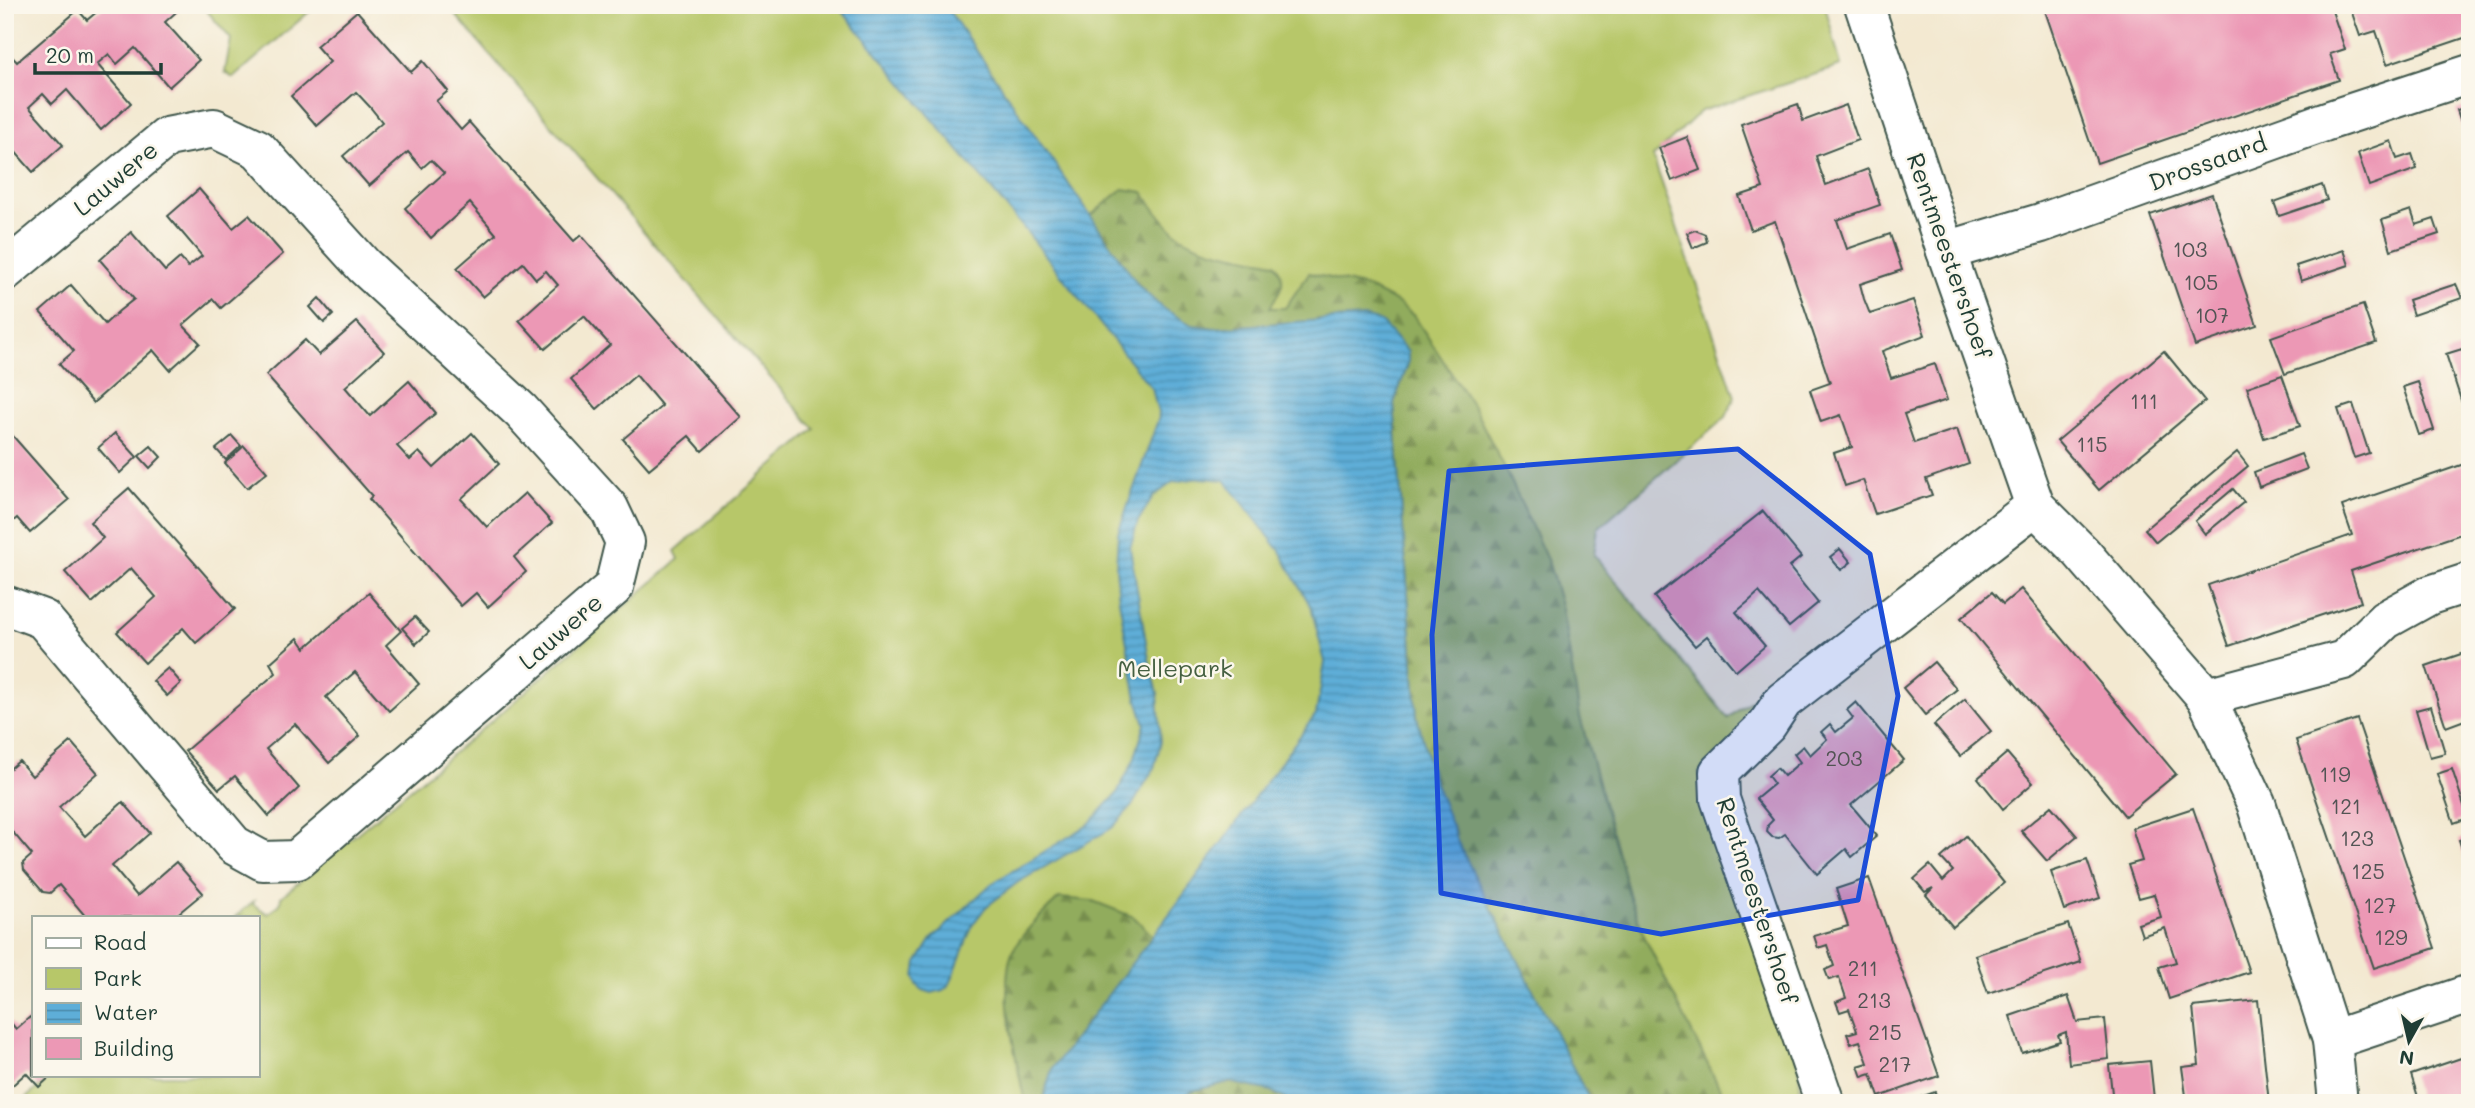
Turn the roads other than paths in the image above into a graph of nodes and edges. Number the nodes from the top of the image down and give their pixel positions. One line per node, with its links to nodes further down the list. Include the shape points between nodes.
1 (1864, 5): 3 (street, Rentmeestershoef)
2 (2470, 74): 3 (street, Drossaard, via 2041,223)
3 (1946, 251): 5 (street, Rentmeestershoef)
4 (5, 271): 7 (street, Lauwere, via 167,137 214,128 258,149 364,267 521,411 609,508 625,542 614,587 297,860 263,861 234,845 43,618)
5 (2035, 506): 8 (street, Rentmeestershoef, via 2081,552); 11 (street, Rentmeestershoef, via 1783,701 1767,725 1719,772 1720,799)
6 (2470, 582): 8 (street, via 2430,595 2385,620 2344,660)
7 (5, 605)
8 (2206, 697): 10 (street, Rentmeestershoef, via 2256,803)
9 (2470, 993): 10 (street)
10 (2332, 1040): 12 (street, Rentmeestershoef)
11 (1825, 1103)
12 (2338, 1103)

